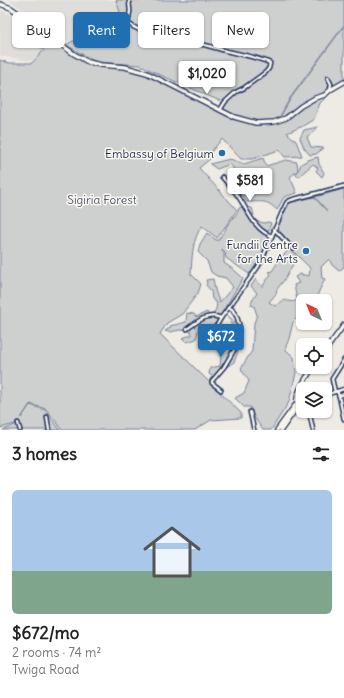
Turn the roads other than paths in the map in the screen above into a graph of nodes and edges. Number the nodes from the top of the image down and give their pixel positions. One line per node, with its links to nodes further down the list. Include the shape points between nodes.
1 (130, 0): 6 (street, via 128,22 138,29 270,63 266,72 236,92)
2 (0, 4): 6 (main road, via 18,13 74,54 92,63 125,67 147,74)
3 (328, 78): 5 (street)
4 (344, 82): 5 (main road)
5 (330, 90): 6 (main road, via 301,106 286,118 274,122 256,123)
6 (220, 110)
7 (222, 177): 10 (street, via 241,200 253,221)
8 (344, 186): 9 (street, via 288,201)
9 (274, 229): 10 (street); 11 (street)
10 (272, 236): 12 (street, via 258,267)
11 (293, 249)
12 (228, 308): 13 (street); 20 (street, via 235,313 239,331 234,350 212,381)
13 (222, 317): 15 (street, via 206,317); 16 (street)
14 (344, 325): 17 (main road)
15 (187, 329)
16 (212, 334)
17 (332, 341)
18 (344, 360): 21 (street, via 332,379)
19 (344, 389): 21 (street)
20 (221, 390)
21 (336, 392): 22 (street); 24 (street)
22 (332, 393)
23 (344, 394): 24 (street)
24 (339, 396): 27 (street)
25 (296, 406): 37 (main road)
26 (296, 406): 38 (main road)
27 (343, 408): 29 (street)
28 (250, 412): 36 (street)
29 (343, 414): 32 (street)
30 (47, 417): 35 (street)
31 (310, 418): 39 (street)
32 (344, 419)
33 (18, 423): 34 (street)
34 (20, 430)
35 (49, 430)
36 (254, 430)
37 (276, 430)
38 (280, 430)
39 (312, 430)

